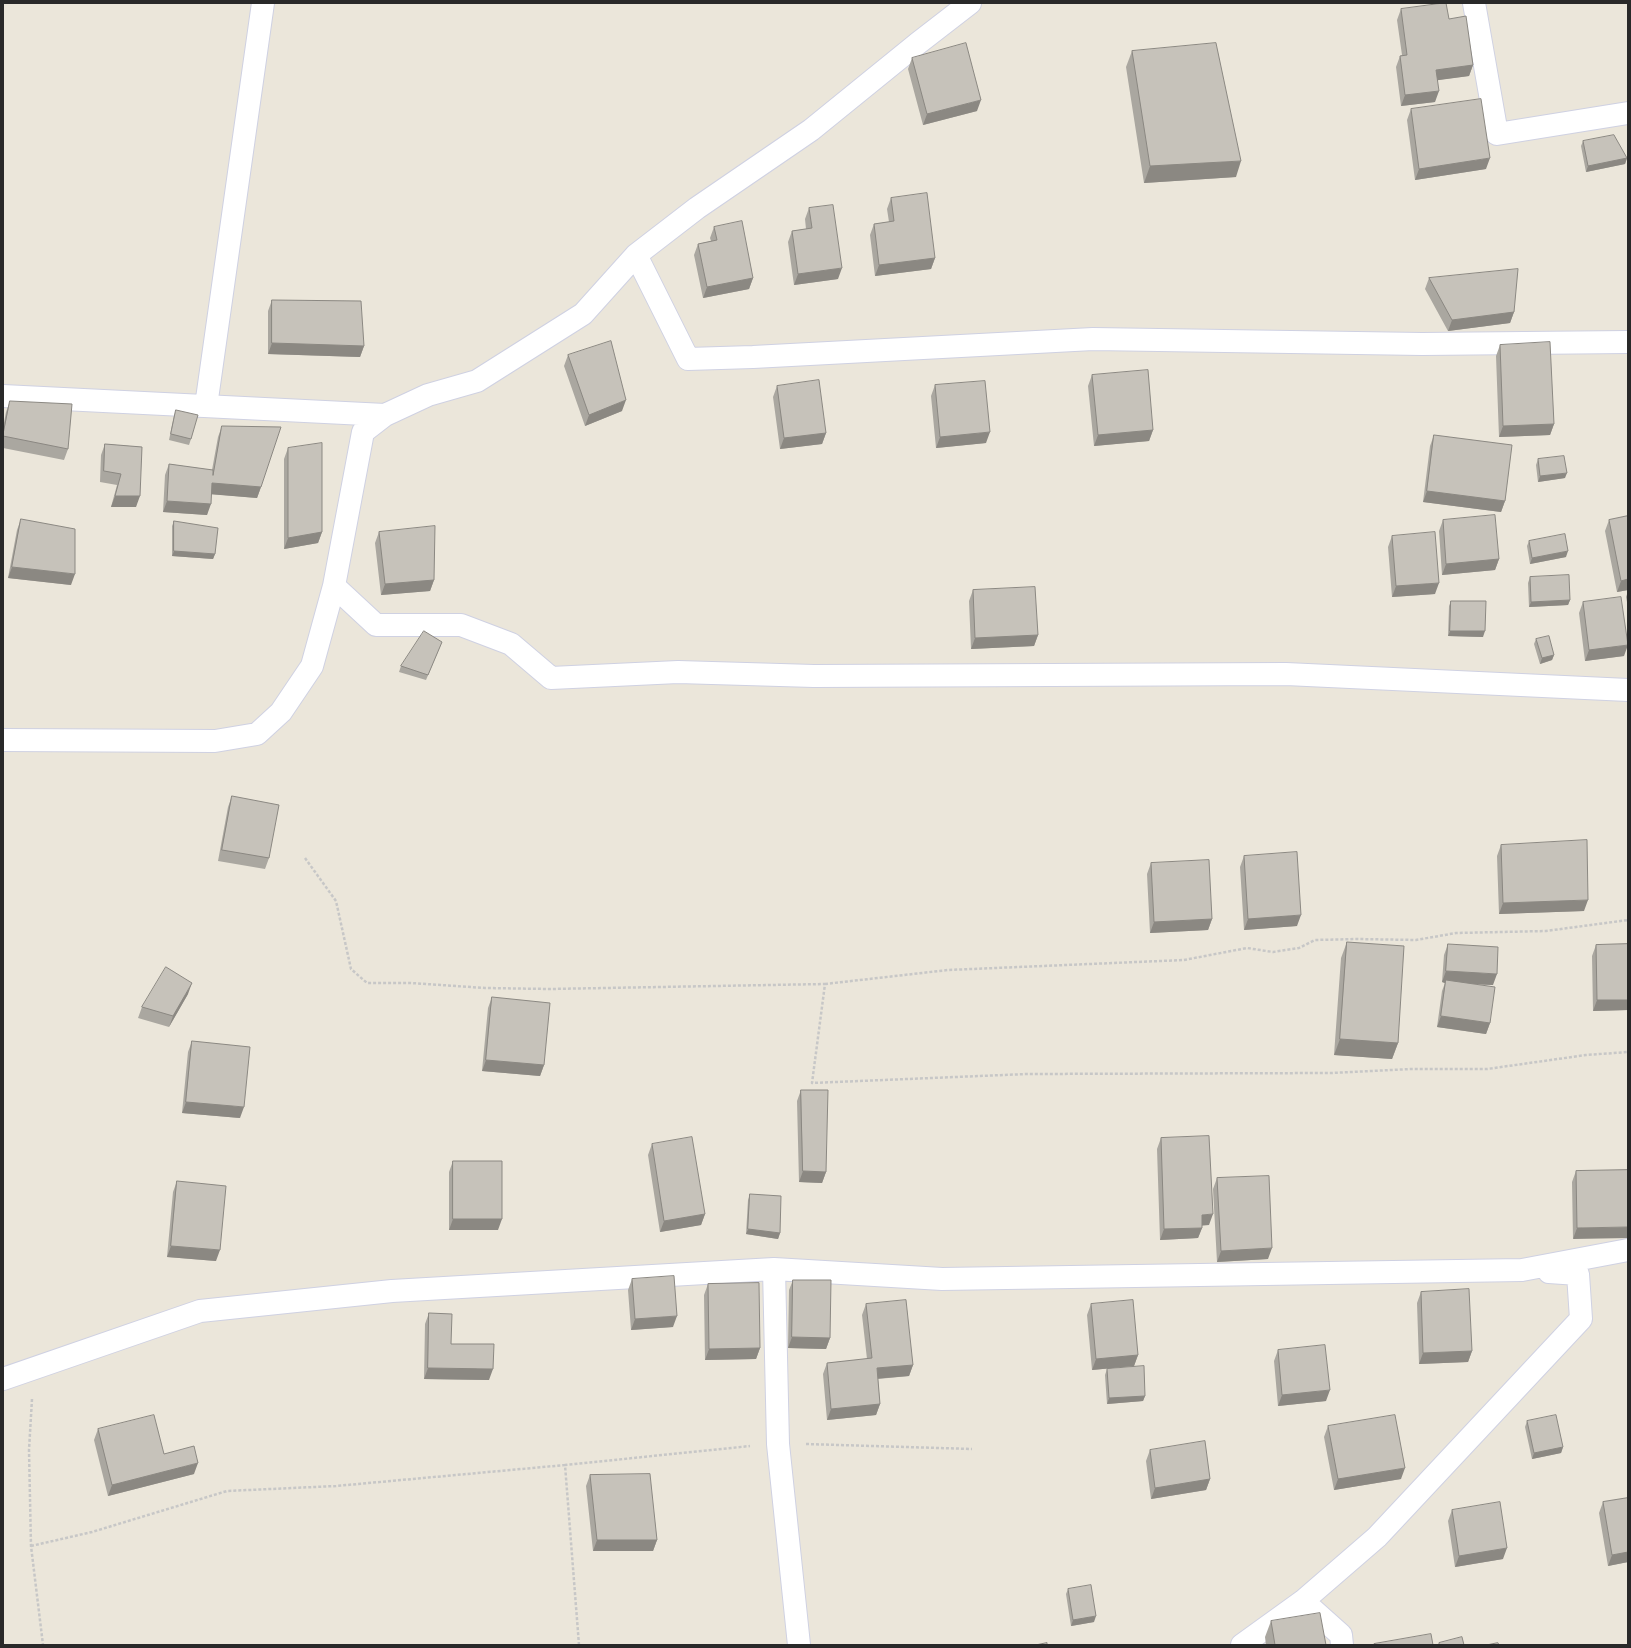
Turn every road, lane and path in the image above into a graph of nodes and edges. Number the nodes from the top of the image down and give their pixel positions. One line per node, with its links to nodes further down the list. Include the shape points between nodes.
1 (263, 3): 8 (street)
2 (970, 3): 5 (street, via 811,130 697,208)
3 (1474, 3): 4 (street, via 1497,134)
4 (1628, 113)
5 (636, 255): 6 (street, via 688,359 1093,339 1422,344); 9 (street, via 583,314 477,381 428,395)
6 (1628, 342)
7 (3, 396): 8 (street)
8 (206, 406): 9 (street)
9 (385, 415): 10 (street, via 363,432)
10 (334, 586): 11 (street, via 376,625 462,625 511,644 551,678 678,672 814,676 1286,674); 12 (street, via 312,666 281,712 257,734 215,741)
11 (1628, 690)
12 (3, 740)
13 (305, 858): 15 (path, via 336,901 351,969 367,983 550,989)
14 (1628, 920): 15 (path, via 1546,932 1456,933 1416,940 1315,940 1299,948 1273,952 1247,948 1184,960 948,970)
15 (825, 984): 16 (path, via 812,1083 1027,1074 1331,1073 1487,1069 1586,1055)
16 (1628, 1052)
17 (1628, 1250): 19 (street)
18 (774, 1269): 19 (street, via 942,1279); 20 (street, via 392,1291 200,1311); 22 (street)
19 (1522, 1270): 26 (street, via 1578,1274 1581,1319 1377,1537)
20 (34, 1369): 21 (street); 25 (path, via 29,1450)
21 (3, 1379)
22 (778, 1444): 23 (path); 24 (path); 29 (street)
23 (972, 1449)
24 (565, 1465): 25 (path, via 336,1486 227,1491 92,1532); 28 (path)
25 (32, 1546): 27 (path)
26 (1302, 1601): 30 (street); 31 (street, via 1341,1635)
27 (43, 1645)
28 (579, 1645)
29 (799, 1645)
30 (1242, 1645)
31 (1342, 1645)

